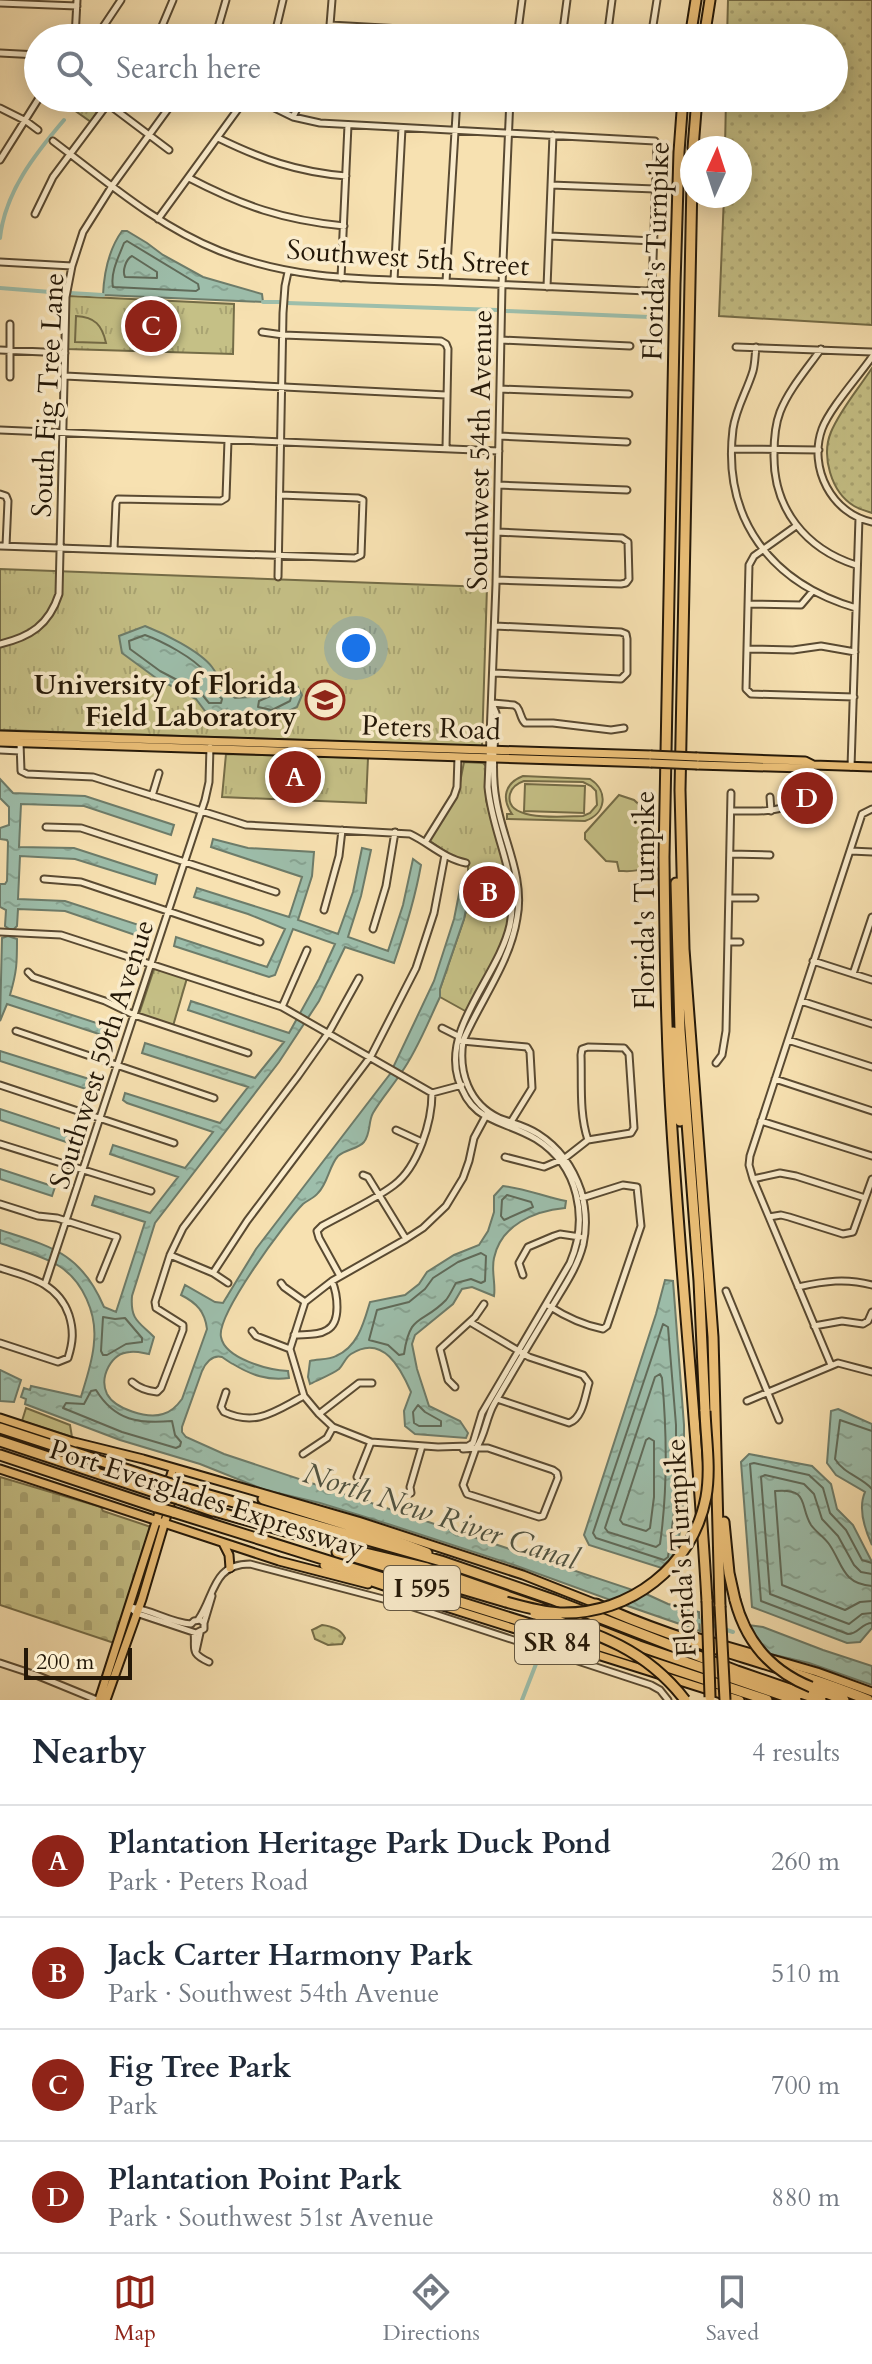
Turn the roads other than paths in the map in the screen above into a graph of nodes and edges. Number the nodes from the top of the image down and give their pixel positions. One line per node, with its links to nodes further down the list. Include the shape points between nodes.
1 (121, 0): 15 (street)
2 (173, 0): 16 (street)
3 (226, 0): 17 (street)
4 (283, 0): 18 (street)
5 (332, 0): 19 (street)
6 (522, 0): 20 (street)
7 (567, 0): 21 (street)
8 (612, 0): 22 (street)
9 (657, 0): 23 (street)
10 (696, 0): 24 (highway)
11 (710, 0): 25 (highway)
12 (0, 3): 13 (street)
13 (77, 3): 14 (street)
14 (76, 24)
15 (105, 24)
16 (163, 24)
17 (219, 24)
18 (277, 24)
19 (330, 24)
20 (519, 24)
21 (564, 24)
22 (609, 24)
23 (653, 24)
24 (692, 24)
25 (706, 24)
26 (0, 53): 27 (street)
27 (24, 54)
28 (0, 108): 41 (street)
29 (31, 112): 41 (street)
30 (102, 112): 53 (street)
31 (117, 112): 47 (street)
32 (166, 112): 47 (street, South Fig Tree Lane)
33 (236, 112): 50 (street)
34 (283, 112): 40 (street)
35 (295, 112): 40 (street)
36 (456, 112): 45 (street)
37 (509, 112): 46 (street, Southwest 54th Avenue)
38 (682, 112): 181 (highway, Florida's Turnpike)
39 (696, 112): 49 (highway, Florida's Turnpike)
40 (293, 117): 42 (street)
41 (26, 121): 44 (street); 54 (street)
42 (348, 125): 43 (street); 55 (street)
43 (402, 128): 45 (street); 70 (street)
44 (38, 130)
45 (454, 130): 46 (street); 71 (street)
46 (507, 132): 48 (street); 72 (street, Southwest 54th Avenue)
47 (149, 135): 52 (street); 58 (street, South Fig Tree Lane)
48 (553, 135): 57 (street); 59 (street, via 655,141)
49 (694, 136)
50 (218, 138): 55 (street, via 290,167); 56 (street)
51 (53, 141): 53 (street, Southwest 5th Street)
52 (169, 150)
53 (70, 154): 58 (street, Southwest 5th Street); 61 (street)
54 (0, 158)
55 (346, 176): 63 (street)
56 (189, 178): 62 (street); 63 (street, via 253,209)
57 (551, 185): 59 (street); 64 (street)
58 (112, 186): 62 (street, Southwest 5th Street); 67 (street, South Fig Tree Lane, via 83,232)
59 (655, 189): 65 (street)
60 (691, 208): 141 (highway, Florida's Turnpike)
61 (35, 214)
62 (158, 219): 68 (street, Southwest 5th Street, via 219,250)
63 (344, 226): 69 (street)
64 (550, 236): 65 (street); 73 (street)
65 (654, 241): 73 (street, Southwest 5th Street, via 652,289)
66 (0, 262): 67 (street)
67 (72, 266): 84 (street, South Fig Tree Lane)
68 (288, 272): 69 (street, Southwest 5th Street); 76 (street)
69 (341, 278): 70 (street, Southwest 5th Street)
70 (394, 280): 71 (street, Southwest 5th Street)
71 (446, 282): 72 (street, Southwest 5th Street)
72 (502, 285): 73 (street, Southwest 5th Street); 77 (street, Southwest 54th Avenue)
73 (547, 287)
74 (10, 324): 83 (street)
75 (262, 332): 76 (street)
76 (283, 335): 88 (street); 91 (street, via 441,341 446,344)
77 (501, 340): 78 (street); 89 (street, Southwest 54th Avenue)
78 (630, 346)
79 (736, 347): 80 (street)
80 (756, 347): 81 (street); 99 (street)
81 (821, 349): 85 (street); 100 (street, via 780,412)
82 (0, 350): 83 (street)
83 (10, 351): 84 (street); 87 (street)
84 (65, 353): 86 (street, South Fig Tree Lane)
85 (872, 355): 101 (street, via 827,420)
86 (65, 376): 88 (street); 93 (street, South Fig Tree Lane)
87 (10, 377)
88 (282, 388): 91 (street); 96 (street)
89 (500, 389): 90 (street); 94 (street, Southwest 54th Avenue)
90 (629, 394)
91 (446, 395): 98 (street)
92 (0, 430): 93 (street)
93 (64, 432): 95 (street); 112 (street, South Fig Tree Lane)
94 (499, 436): 97 (street); 102 (street, Southwest 54th Avenue)
95 (228, 440): 96 (street); 113 (street, via 226,498 118,499)
96 (281, 442): 98 (street); 106 (street)
97 (627, 442)
98 (446, 448): 102 (street)
99 (732, 449): 100 (street); 114 (street, via 739,504)
100 (774, 449): 101 (street); 109 (street, via 778,489)
101 (819, 450): 107 (street, via 826,486 835,501)
102 (499, 451): 103 (street, Southwest 54th Avenue)
103 (498, 485): 104 (street); 110 (street, Southwest 54th Avenue)
104 (627, 490)
105 (3, 495): 111 (street, via 8,501)
106 (280, 495): 115 (street); 115 (street, via 363,500 361,555)
107 (859, 518): 108 (street); 116 (street)
108 (872, 522)
109 (796, 526): 114 (street); 116 (street, via 819,548)
110 (497, 532): 118 (street, Southwest 54th Avenue); 118 (street, via 626,539 629,579)
111 (3, 546): 112 (street)
112 (60, 547): 113 (street); 123 (street, South Fig Tree Lane, via 59,594 50,616 33,633)
113 (114, 549): 115 (street)
114 (763, 550): 119 (street); 120 (street, via 749,565)
115 (279, 555): 117 (street)
116 (856, 565): 121 (street)
117 (278, 577)
118 (496, 580): 122 (street, Southwest 54th Avenue)
119 (812, 592): 120 (street, via 801,605); 121 (street)
120 (748, 604): 124 (street)
121 (856, 608): 125 (street)
122 (495, 626): 126 (street, Southwest 54th Avenue); 126 (street, via 621,632 626,634 627,673 621,679)
123 (0, 644)
124 (748, 649): 125 (street, via 821,646); 127 (street, via 751,694)
125 (855, 652): 127 (street)
126 (494, 673): 128 (street, Southwest 54th Avenue)
127 (854, 697): 138 (street)
128 (493, 704): 129 (street, via 514,705 521,720 530,724); 135 (street, Southwest 54th Avenue)
129 (624, 728)
130 (0, 735): 132 (main road, Peters Road)
131 (0, 742): 132 (main road, Peters Road)
132 (20, 743): 133 (main road, Peters Road); 134 (street, Peters Road); 143 (street, via 23,772 93,777)
133 (210, 746): 135 (main road, Peters Road); 136 (main road, Peters Road); 148 (street, Southwest 59th Avenue)
134 (0, 750)
135 (492, 755): 136 (main road, Peters Road); 137 (main road, Peters Road, bridge); 187 (street, Southwest 54th Avenue, via 495,796 518,888 518,914 507,954)
136 (458, 757): 152 (street, via 454,796)
137 (813, 765): 138 (main road, Peters Road); 147 (street, via 803,792 784,808)
138 (851, 767): 139 (main road, Peters Road)
139 (872, 767)
140 (159, 773): 143 (street)
141 (680, 790): 259 (highway, via 679,1003); 277 (highway, Florida's Turnpike, via 685,964)
142 (731, 793): 146 (street)
143 (152, 796): 148 (street)
144 (770, 797): 147 (street)
145 (872, 809): 153 (street, via 862,814)
146 (731, 811): 147 (street); 155 (street)
147 (771, 811)
148 (201, 812): 150 (street, via 255,827); 158 (street, Southwest 59th Avenue)
149 (46, 827): 158 (street, via 81,828)
150 (342, 830): 151 (street); 164 (street)
151 (395, 832): 152 (street); 167 (street)
152 (426, 841): 156 (street)
153 (851, 851): 154 (street); 173 (street)
154 (872, 852)
155 (730, 854): 157 (street); 162 (street)
156 (445, 855): 159 (street); 190 (street, via 416,968)
157 (770, 855)
158 (185, 861): 161 (street); 165 (street, Southwest 59th Avenue)
159 (466, 863)
160 (44, 879): 165 (street, via 81,882)
161 (276, 892)
162 (729, 898): 163 (street); 170 (street)
163 (755, 898)
164 (324, 910)
165 (169, 913): 169 (street); 174 (street, Southwest 59th Avenue)
166 (872, 917): 176 (street)
167 (373, 929)
168 (0, 932): 174 (street, via 61,935)
169 (260, 942)
170 (728, 942): 171 (street); 191 (street, via 725,1042)
171 (740, 942)
172 (307, 950): 180 (street)
173 (813, 961): 176 (street); 179 (street)
174 (151, 963): 180 (street); 182 (street, Southwest 59th Avenue)
175 (28, 972): 182 (street)
176 (853, 974): 178 (street)
177 (359, 978): 186 (street)
178 (872, 980)
179 (801, 1001): 183 (street); 188 (street)
180 (282, 1007): 186 (street)
181 (666, 1010): 259 (highway, via 673,1034); 301 (highway, Florida's Turnpike, bridge)
182 (134, 1015): 189 (street); 192 (street, Southwest 59th Avenue)
183 (872, 1024)
184 (442, 1028): 187 (street)
185 (16, 1031): 192 (street)
186 (329, 1032): 190 (street); 225 (street, via 193,1213)
187 (459, 1039): 195 (street); 203 (street, via 527,1047 532,1088)
188 (788, 1040): 193 (street); 194 (street)
189 (248, 1053)
190 (371, 1056): 197 (street); 227 (street)
191 (716, 1063)
192 (118, 1066): 198 (street); 201 (street, Southwest 59th Avenue)
193 (872, 1067)
194 (775, 1079): 199 (street); 202 (street)
195 (464, 1084): 197 (street); 200 (street)
196 (0, 1085): 201 (street)
197 (432, 1093): 206 (street)
198 (214, 1098)
199 (872, 1111)
200 (487, 1115): 203 (street); 211 (street, via 538,1140); 224 (street, via 446,1206)
201 (101, 1118): 207 (street); 212 (street, Southwest 59th Avenue)
202 (761, 1121): 209 (street); 214 (street, via 750,1156)
203 (511, 1122): 211 (street, via 540,1135)
204 (396, 1130): 206 (street)
205 (588, 1140): 205 (street, via 582,1049 628,1050 634,1128 628,1135); 211 (street)
206 (422, 1142): 217 (street, via 406,1172)
207 (174, 1143)
208 (0, 1144): 212 (street)
209 (872, 1156)
210 (505, 1157): 211 (street, via 544,1167)
211 (562, 1159): 218 (street)
212 (83, 1170): 216 (street); 222 (street, Southwest 59th Avenue)
213 (363, 1175): 217 (street)
214 (753, 1179): 219 (street, via 780,1173); 221 (street)
215 (872, 1179): 219 (street)
216 (151, 1191)
217 (379, 1193): 224 (street); 229 (street, via 317,1231)
218 (580, 1198): 223 (street); 240 (street, via 623,1185 637,1187 641,1226 607,1326 570,1319)
219 (865, 1198): 221 (street, via 849,1233 781,1215)
220 (0, 1204): 222 (street)
221 (769, 1217): 236 (street)
222 (67, 1221): 230 (street, via 117,1237); 234 (street, Southwest 59th Avenue)
223 (582, 1237): 228 (street, via 560,1234 528,1247 519,1263); 240 (street)
224 (406, 1239): 229 (street)
225 (170, 1255): 227 (street); 251 (street, via 156,1308 181,1323 183,1330 161,1388 151,1392)
226 (0, 1268): 234 (street)
227 (213, 1273): 232 (street)
228 (523, 1275)
229 (340, 1276): 231 (street)
230 (100, 1279)
231 (332, 1281): 238 (street); 245 (street, via 337,1306 332,1327)
232 (228, 1283)
233 (281, 1283): 238 (street)
234 (45, 1284): 246 (street, via 60,1296 74,1332 68,1358 58,1362)
235 (872, 1285): 236 (street, via 832,1280)
236 (798, 1287): 243 (street)
237 (726, 1291): 254 (street)
238 (305, 1302): 245 (street)
239 (484, 1304): 242 (street)
240 (548, 1306): 248 (street)
241 (872, 1312): 243 (street, via 863,1324)
242 (470, 1322): 248 (street); 253 (street, via 440,1349)
243 (814, 1326): 249 (street)
244 (252, 1331): 247 (street)
245 (294, 1335): 247 (street)
246 (0, 1343)
247 (290, 1349): 256 (street)
248 (522, 1352): 257 (street); 257 (street, via 588,1379 575,1421)
249 (831, 1365): 250 (street); 254 (street)
250 (872, 1372)
251 (132, 1382)
252 (372, 1383): 260 (street, via 359,1383)
253 (455, 1387)
254 (767, 1391): 258 (street); 262 (street)
255 (226, 1392): 256 (street, via 224,1412 245,1420 266,1416)
256 (304, 1396): 260 (street)
257 (494, 1398): 265 (street); 270 (street, via 482,1413 473,1443)
258 (747, 1401)
259 (705, 1411): 291 (highway, bridge, via 705,1499 696,1529 670,1568 631,1598 596,1610 550,1612)
260 (319, 1414): 263 (street)
261 (0, 1418): 267 (main road, SR 84)
262 (779, 1420)
263 (333, 1427): 268 (street); 274 (street, via 327,1438)
264 (0, 1428): 288 (highway, Port Everglades Expressway / I 595, bridge, via 181,1487)
265 (482, 1437): 271 (street); 272 (street)
266 (0, 1441): 283 (highway, bridge)
267 (74, 1442): 279 (main road, SR 84); 284 (main road)
268 (371, 1442): 269 (street); 280 (street)
269 (422, 1446): 270 (street); 281 (street)
270 (438, 1447): 273 (street)
271 (476, 1448): 272 (street); 273 (street); 276 (street)
272 (488, 1448): 276 (street, via 557,1473 543,1516 467,1494 463,1485)
273 (457, 1449): 276 (street)
274 (303, 1454)
275 (0, 1455): 287 (highway, Port Everglades Expressway / I 595, bridge)
276 (471, 1462)
277 (718, 1463): 306 (highway, Florida's Turnpike, bridge); 311 (highway, bridge, via 729,1573 747,1631 780,1671)
278 (0, 1469): 285 (main road, SR 84)
279 (176, 1473): 282 (main road, SR 84); 285 (main road)
280 (357, 1477)
281 (411, 1493)
282 (263, 1499): 284 (main road, SR 84); 288 (highway, via 383,1536)
283 (207, 1509): 291 (highway); 309 (highway, via 486,1587)
284 (321, 1510): 292 (main road, SR 84)
285 (160, 1522): 286 (main road, SR 84); 293 (main road)
286 (223, 1543): 289 (main road); 290 (main road, SR 84)
287 (297, 1552): 290 (highway); 308 (highway, Port Everglades Expressway / I 595)
288 (441, 1561): 296 (highway, Port Everglades Expressway / I 595)
289 (230, 1568): 294 (street, via 217,1580); 304 (street, via 258,1565 410,1606 651,1685)
290 (413, 1596): 307 (main road, SR 84)
291 (505, 1603): 305 (highway, bridge, via 623,1646 651,1664)
292 (596, 1604): 299 (highway); 300 (main road, SR 84)
293 (135, 1609): 295 (street); 302 (main road); 303 (main road)
294 (201, 1622): 295 (street); 295 (street, via 204,1629)
295 (194, 1630): 297 (street, via 195,1652)
296 (663, 1642): 299 (highway); 310 (highway, Port Everglades Expressway / I 595)
297 (209, 1662)
298 (0, 1663): 302 (street)
299 (780, 1670): 312 (highway)
300 (872, 1692)
301 (710, 1698)
302 (98, 1700)
303 (106, 1700)
304 (668, 1700)
305 (685, 1700)
306 (725, 1700)
307 (740, 1700)
308 (767, 1700)
309 (796, 1700)
310 (821, 1700)
311 (844, 1700)
312 (868, 1700)

